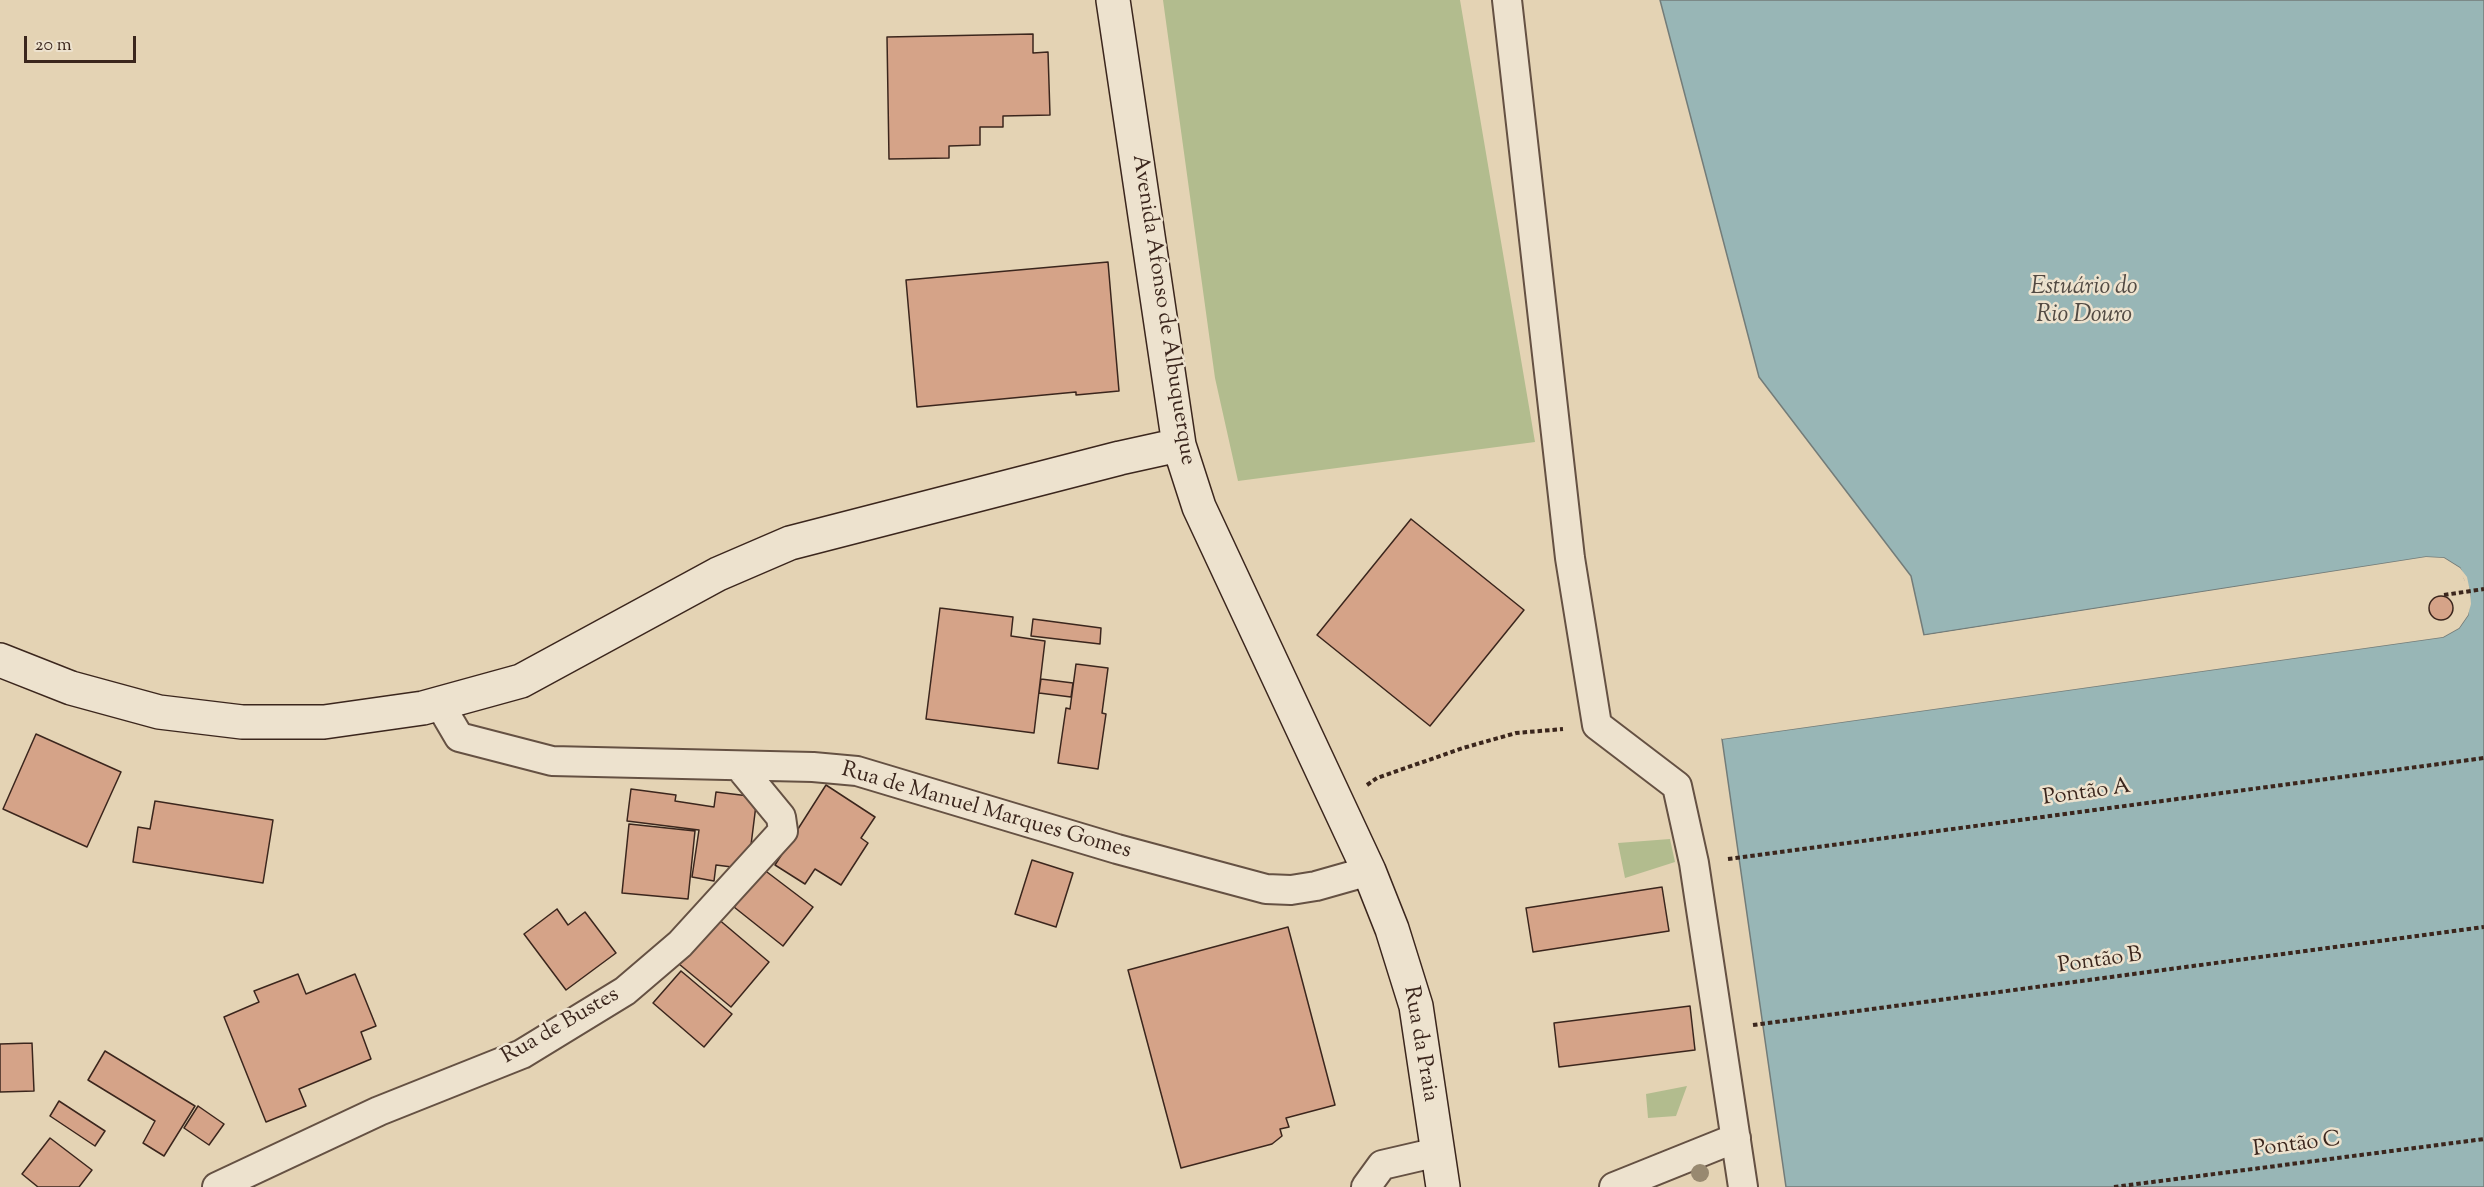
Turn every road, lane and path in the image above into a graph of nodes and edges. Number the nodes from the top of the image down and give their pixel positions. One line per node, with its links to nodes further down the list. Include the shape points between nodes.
1 (1113, 0): 3 (main road, Avenida Afonso de Albuquerque)
2 (1507, 0): 8 (street, via 1570,558)
3 (1179, 445): 7 (main road, via 790,543 718,574 521,681); 13 (main road, Avenida Afonso de Albuquerque, via 1199,507)
4 (2484, 589): 5 (path)
5 (2444, 595)
6 (0, 660): 7 (main road, via 71,688 159,712 242,722 324,722)
7 (439, 703): 10 (street, Rua de Manuel Marques Gomes, via 459,737 552,761)
8 (1597, 725): 11 (path, via 1516,734 1430,759); 12 (street, via 1677,786)
9 (2484, 758): 12 (path, Pontão A)
10 (739, 766): 13 (street, Rua de Manuel Marques Gomes, via 857,771 1266,889 1316,886); 19 (street, Rua de Bustes, via 781,817 783,831 680,944 625,991 522,1054 379,1111)
11 (1362, 787)
12 (1694, 863): 15 (street)
13 (1369, 871): 18 (main road, Rua da Praia, via 1416,1006)
14 (2484, 927): 15 (path, Pontão B)
15 (1720, 1030): 16 (street)
16 (1736, 1138): 22 (street); 23 (street)
17 (2484, 1139): 24 (path, Pontão C)
18 (1438, 1152): 20 (street, via 1382,1165); 21 (main road, Rua da Praia)
19 (217, 1187)
20 (1366, 1187)
21 (1443, 1187)
22 (1614, 1187)
23 (1743, 1187)
24 (2114, 1187)

